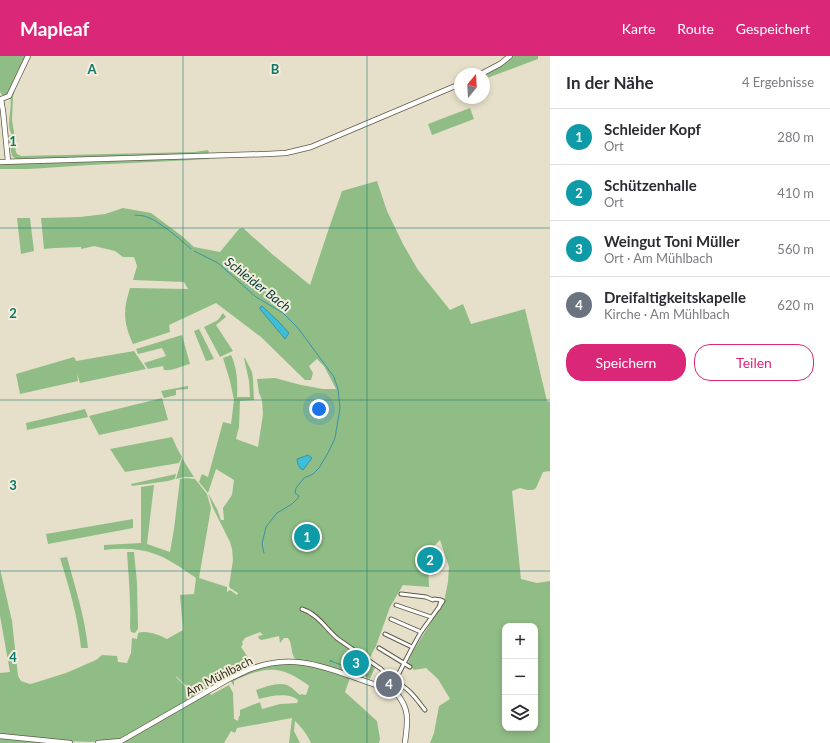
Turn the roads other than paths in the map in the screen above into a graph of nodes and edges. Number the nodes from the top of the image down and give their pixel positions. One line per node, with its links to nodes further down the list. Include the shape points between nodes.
1 (28, 56): 5 (main road, via 8,96)
2 (510, 56): 3 (main road)
3 (490, 69)
4 (454, 87): 6 (main road, via 322,143 286,153)
5 (0, 97): 6 (main road)
6 (8, 161): 7 (main road)
7 (0, 162)
8 (401, 594): 11 (street, via 441,600 443,602)
9 (396, 606): 11 (street)
10 (302, 609): 19 (street)
11 (431, 617): 13 (street)
12 (391, 619): 13 (street)
13 (421, 632): 15 (street)
14 (386, 634): 15 (street)
15 (412, 647): 17 (street)
16 (379, 648): 17 (street)
17 (404, 663): 18 (street); 19 (street)
18 (410, 667)
19 (396, 682): 20 (street); 21 (street, via 410,692)
20 (395, 693): 24 (main road, Am Mühlbach, via 318,665 272,663 247,670 229,679 121,741); 25 (main road, via 407,712)
21 (425, 710)
22 (0, 736): 23 (main road)
23 (70, 743)
24 (98, 743)
25 (405, 743)

